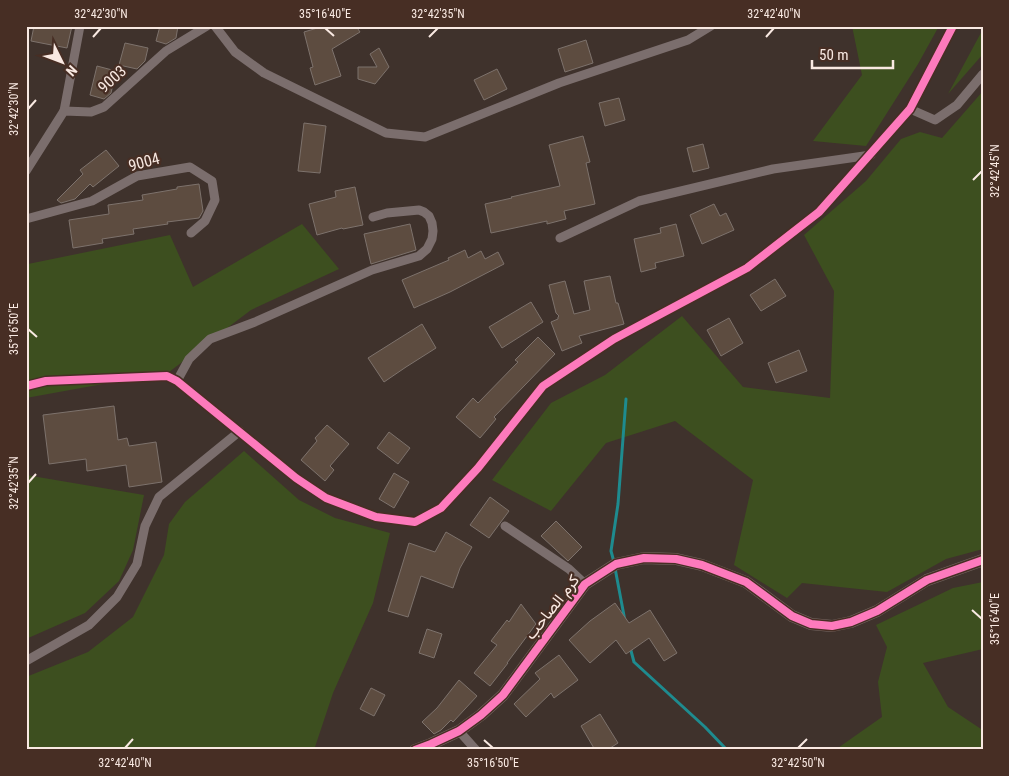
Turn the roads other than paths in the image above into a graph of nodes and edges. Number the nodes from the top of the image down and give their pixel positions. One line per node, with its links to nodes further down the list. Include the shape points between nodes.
1 (80, 26): 8 (street)
2 (207, 26): 8 (street, 9003, via 166,51 104,106 91,112)
3 (215, 26): 4 (street, via 235,52 264,73 386,132 425,137 559,83 688,40)
4 (711, 26)
5 (953, 26): 7 (street)
6 (983, 74): 7 (street, via 957,105 935,120)
7 (910, 109): 9 (street)
8 (64, 110): 10 (street)
9 (871, 155): 14 (street, via 773,169 639,201); 17 (street, via 819,212 747,268 614,339 543,386 478,468 441,508 415,522 376,517 326,498 296,478)
10 (26, 172)
11 (373, 217): 15 (street, via 419,210 429,216 432,239 419,256 372,270 210,339 189,359)
12 (26, 219): 13 (street, 9004, via 92,201 137,176 190,168 212,181 215,200 205,221)
13 (191, 232)
14 (560, 238)
15 (177, 381): 16 (street, via 168,376 151,376 46,381); 17 (street)
16 (26, 386)
17 (240, 431): 21 (street, via 159,497 145,526 137,564 116,598 89,624)
18 (505, 526): 20 (street, via 569,569)
19 (983, 560): 20 (street, كرم الصاحب, via 927,580 852,622 832,626 811,624 792,616 746,582 676,558 644,558 616,564)
20 (584, 584): 22 (street, كرم الصاحب, via 504,695)
21 (26, 661)
22 (459, 731): 23 (street, كرم الصاحب); 24 (street)
23 (415, 750)
24 (476, 750)

